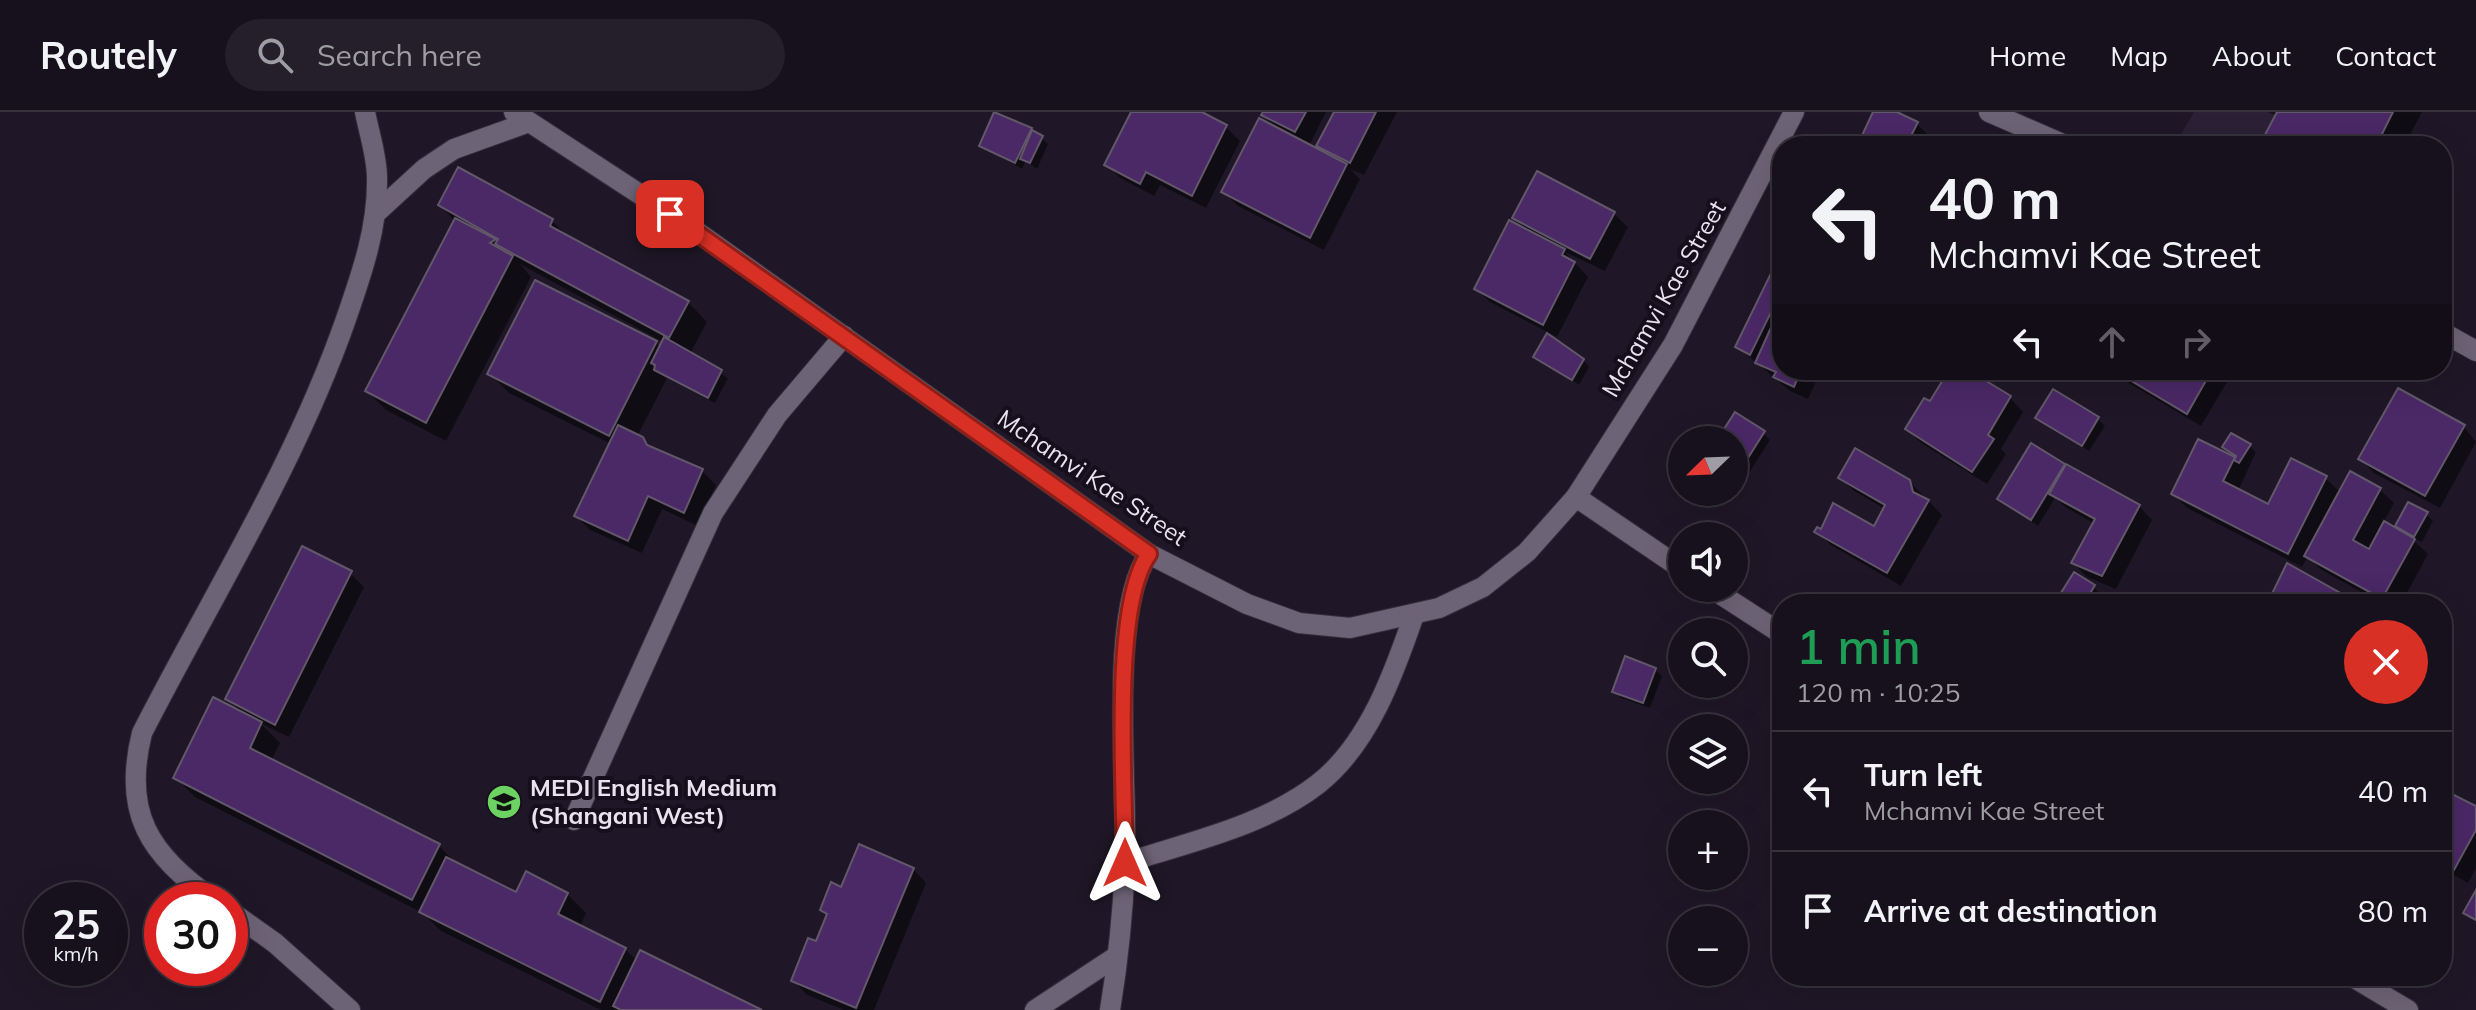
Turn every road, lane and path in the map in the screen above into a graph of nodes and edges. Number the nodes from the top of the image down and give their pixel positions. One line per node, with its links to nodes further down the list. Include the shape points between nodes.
1 (365, 112): 8 (street, via 377,175)
2 (1794, 112): 5 (street, Mchamvi Kae Street)
3 (1989, 112): 6 (street)
4 (522, 117): 8 (street, via 454,149); 9 (street, Mchamvi Kae Street)
5 (1782, 136)
6 (2044, 136)
7 (1772, 154): 12 (street, Mchamvi Kae Street, via 1673,345)
8 (375, 214): 20 (street, via 364,267 301,436 142,733 134,764 135,804 154,849)
9 (844, 336): 13 (street, Mchamvi Kae Street); 18 (street, via 777,415 713,513)
10 (2452, 338): 11 (street)
11 (2476, 351)
12 (1576, 497): 14 (street); 16 (street, Mchamvi Kae Street, via 1527,552 1483,587)
13 (1149, 554): 16 (street, Mchamvi Kae Street, via 1247,604 1299,623 1350,628); 19 (street, via 1134,582 1124,652)
14 (1668, 559)
15 (1733, 602): 17 (street)
16 (1414, 615): 19 (street, via 1393,678 1354,744 1319,783 1262,816)
17 (1772, 628)
18 (574, 820)
19 (1125, 863): 22 (street)
20 (193, 882)
21 (248, 924): 24 (street)
22 (1117, 956): 25 (street); 26 (street)
23 (2368, 986): 27 (street)
24 (350, 1010)
25 (1035, 1010)
26 (1110, 1010)
27 (2408, 1010)

